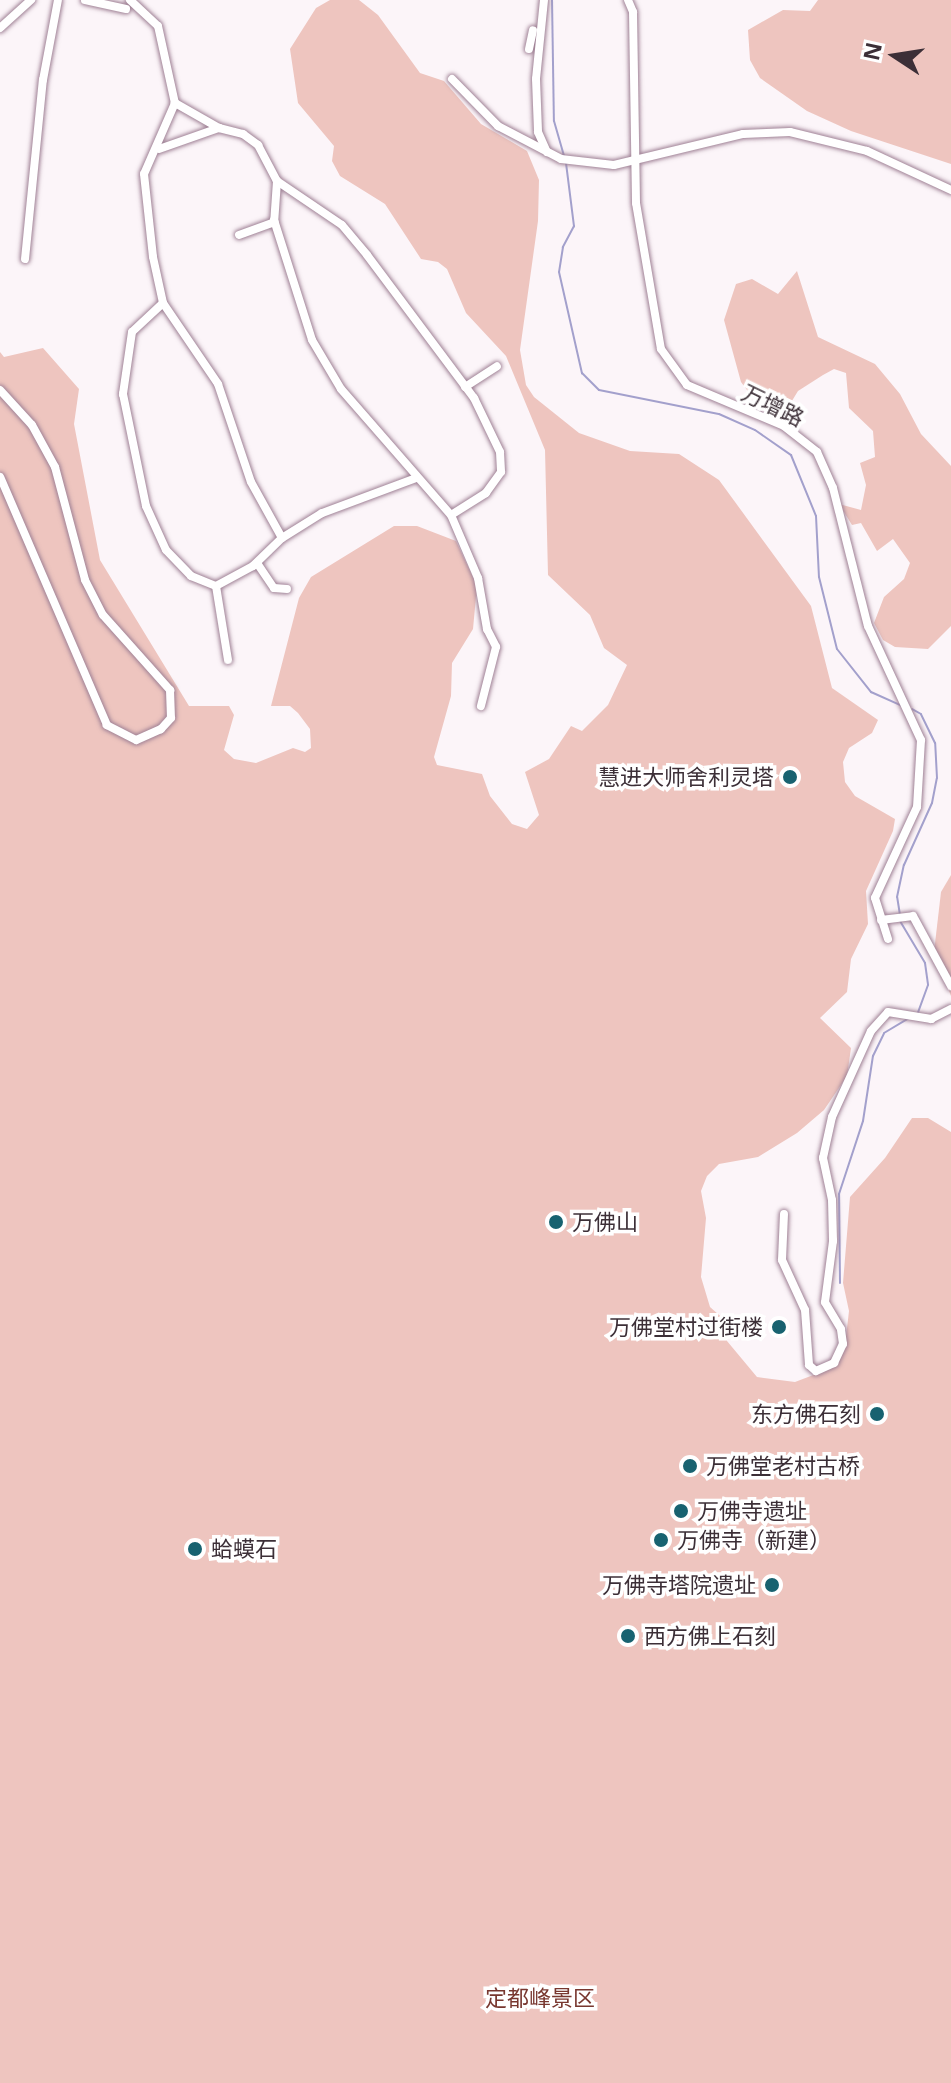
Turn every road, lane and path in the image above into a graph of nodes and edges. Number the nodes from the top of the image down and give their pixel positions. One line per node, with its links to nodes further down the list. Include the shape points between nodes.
1 (31, 0): 9 (street)
2 (58, 0): 21 (street, via 43,80)
3 (85, 0): 7 (street)
4 (130, 0): 12 (street, via 158,26)
5 (544, 0): 8 (street)
6 (628, 0): 16 (street, 万增路, via 633,12)
7 (126, 9)
8 (540, 12): 10 (street); 15 (street, via 538,132)
9 (0, 28)
10 (529, 49)
11 (452, 79): 15 (street, via 498,126)
12 (175, 103): 13 (street); 14 (street)
13 (219, 128): 14 (street); 17 (street, via 243,134 258,145)
14 (159, 149): 22 (street, via 143,181)
15 (551, 154): 16 (street, via 614,165)
16 (635, 159): 18 (street, via 743,134 790,132 867,151); 35 (street, 万增路, via 647,281 661,349 687,385 784,426 817,452 830,479 868,626 921,740 922,788 875,898)
17 (277, 181): 19 (street); 24 (street, via 342,225)
18 (951, 190)
19 (275, 222): 20 (street); 27 (street, via 304,318 324,363)
20 (239, 235)
21 (25, 259)
22 (163, 303): 29 (street, via 218,384 251,482); 31 (street, via 132,332 123,394 155,528 178,566)
23 (497, 366): 24 (street)
24 (465, 387): 28 (street, via 493,435 502,463 486,493)
25 (0, 390): 26 (street, via 32,425 55,467 85,580 103,615 170,690 171,718 161,729 136,740 107,725)
26 (0, 477)
27 (416, 478): 28 (street); 29 (street, via 348,500)
28 (451, 515): 34 (street, via 478,578 487,629 496,647)
29 (282, 538): 30 (street)
30 (257, 563): 31 (street); 32 (street, via 274,588)
31 (216, 586): 33 (street)
32 (287, 589)
33 (228, 660)
34 (481, 706)
35 (881, 920): 36 (street, 万增路); 37 (street, via 915,917)
36 (888, 939)
37 (951, 986)
38 (951, 1009): 39 (street, via 945,1016 888,1012 871,1031 825,1141 833,1241 825,1302 843,1344 834,1363 816,1371 809,1365 805,1310 782,1260)
39 (784, 1214)

